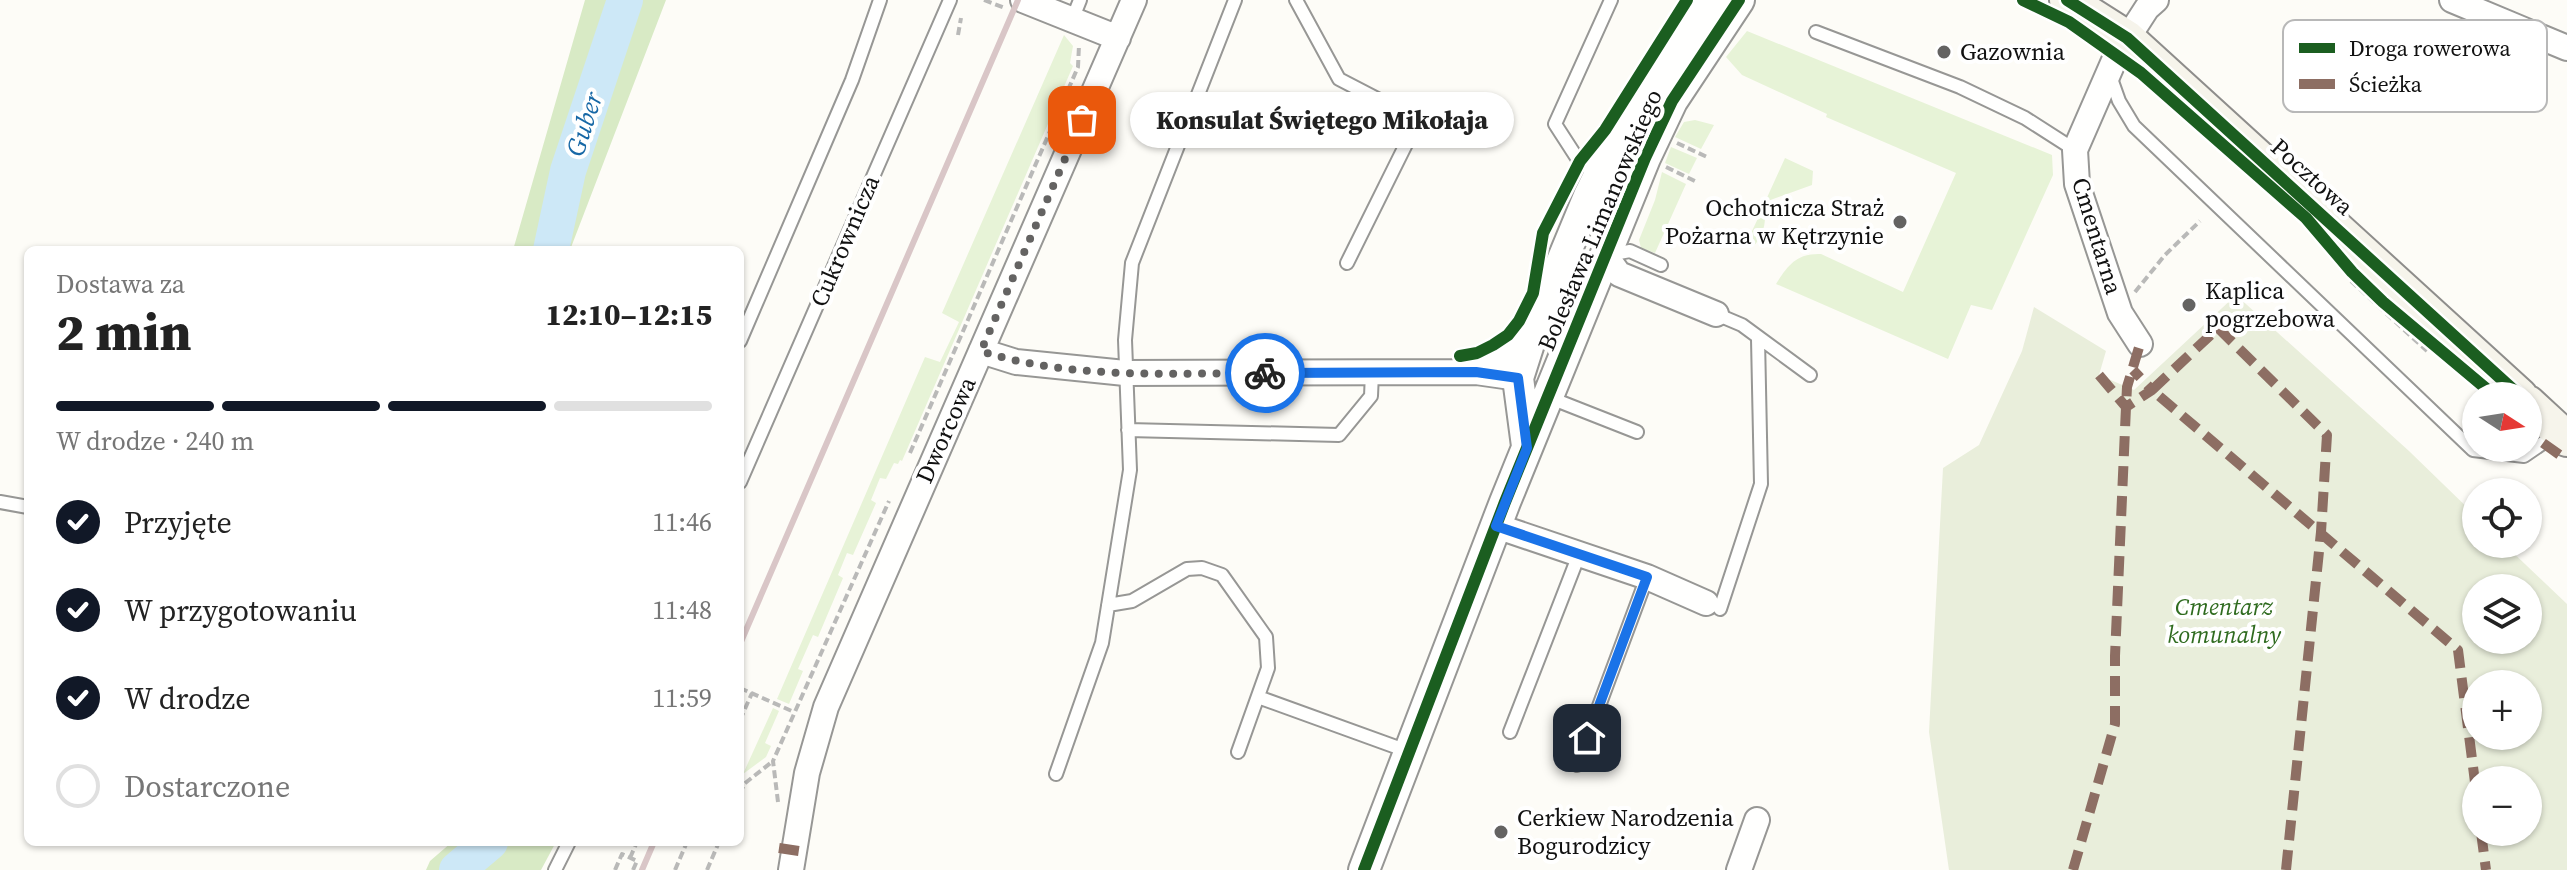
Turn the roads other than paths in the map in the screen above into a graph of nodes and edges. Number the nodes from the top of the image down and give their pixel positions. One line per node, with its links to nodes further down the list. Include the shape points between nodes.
1 (880, 0): 29 (lane, via 852,80)
2 (950, 0): 46 (lane, Cukrownicza)
3 (1134, 0): 16 (street, Dworcowa)
4 (1235, 0): 35 (lane, via 1132,263)
5 (1296, 0): 25 (lane, via 1339,79 1418,120)
6 (1611, 0): 22 (lane, via 1555,124 1577,158)
7 (1706, 0): 22 (street, Bolesława Limanowskiego, via 1648,84)
8 (1739, 0): 24 (street, Bolesława Limanowskiego, via 1672,101)
9 (2067, 0): 17 (main road, Pocztowa)
10 (2156, 0): 17 (street, Cmentarna)
11 (2452, 0): 14 (street)
12 (1018, 6): 13 (street)
13 (1076, 20): 16 (street)
14 (2500, 20)
15 (1816, 32): 21 (lane, via 1960,87 2025,118)
16 (1118, 38): 33 (street, Dworcowa)
17 (2127, 38): 20 (street, Cmentarna); 39 (main road, Pocztowa)
18 (2547, 40): 19 (street)
19 (2567, 48)
20 (2108, 70): 21 (street, Cmentarna); 43 (lane, via 2134,126 2473,450 2524,456)
21 (2075, 150): 31 (street, Cmentarna, via 2077,184 2115,299)
22 (1599, 176): 23 (street, Bolesława Limanowskiego)
23 (1571, 242): 24 (street); 28 (street, Bolesława Limanowskiego)
24 (1605, 255): 26 (lane, via 1630,251); 27 (street, via 1619,274); 32 (street, Bolesława Limanowskiego)
25 (1347, 263)
26 (1661, 265)
27 (1716, 314): 30 (lane)
28 (1533, 331): 34 (street); 38 (street, Bolesława Limanowskiego)
29 (744, 332)
30 (1758, 339): 37 (lane); 53 (lane, via 1761,484)
31 (2140, 344)
32 (1568, 347): 38 (street); 40 (street, Bolesława Limanowskiego)
33 (981, 351): 35 (street, via 1016,362); 63 (street, Dworcowa, via 826,707 804,784)
34 (1476, 372): 36 (street); 38 (street)
35 (1125, 373): 36 (street); 42 (lane)
36 (1372, 373): 42 (lane, via 1371,396 1339,435)
37 (1810, 375)
38 (1518, 378): 45 (street, Bolesława Limanowskiego)
39 (2505, 382)
40 (1548, 397): 44 (lane); 45 (street, Bolesława Limanowskiego)
41 (2542, 414): 43 (main road)
42 (1128, 430): 52 (lane, via 1130,470)
43 (2564, 431)
44 (1637, 432)
45 (1527, 448): 49 (street, Bolesława Limanowskiego)
46 (744, 473)
47 (0, 502): 48 (lane)
48 (24, 506)
49 (1496, 526): 50 (street); 57 (street, Bolesława Limanowskiego)
50 (1580, 552): 51 (street); 55 (lane)
51 (1647, 577): 53 (street); 58 (lane)
52 (1108, 605): 54 (lane, via 1132,601 1187,569 1222,575 1266,637 1268,668); 59 (lane, via 1102,643)
53 (1713, 606)
54 (1258, 697): 56 (lane); 57 (lane)
55 (1510, 732)
56 (1238, 752)
57 (1410, 752): 64 (street, Bolesława Limanowskiego)
58 (1577, 765)
59 (1056, 774)
60 (1757, 820): 65 (street)
61 (567, 846): 62 (lane)
62 (555, 870)
63 (791, 870)
64 (1364, 870)
65 (1739, 870)

